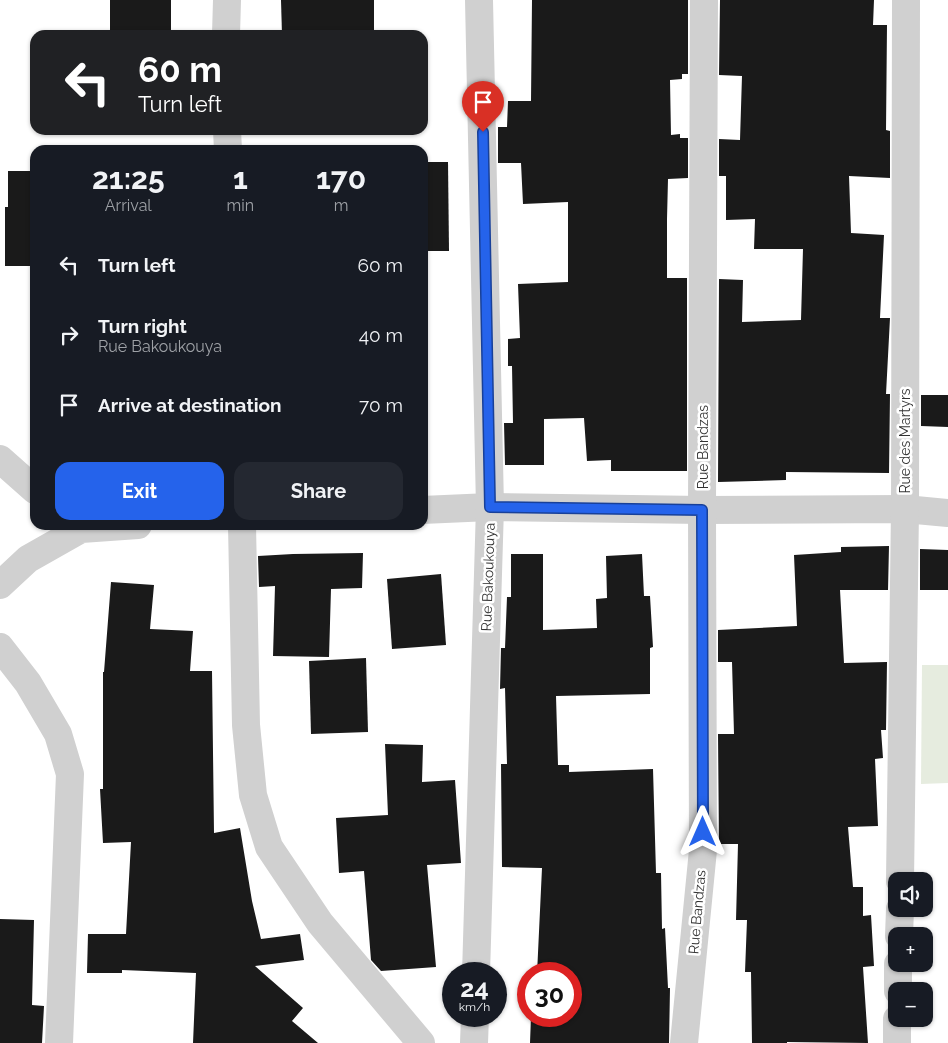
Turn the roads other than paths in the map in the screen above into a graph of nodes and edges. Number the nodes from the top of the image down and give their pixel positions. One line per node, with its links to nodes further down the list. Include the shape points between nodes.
1 (227, 0): 5 (street)
2 (479, 0): 8 (street, Rue Bakoukouya)
3 (704, 0): 11 (street, Rue Bandzas)
4 (906, 0): 9 (street, Rue des Martyrs)
5 (226, 30)
6 (0, 459): 7 (street)
7 (30, 486)
8 (490, 507): 10 (street); 11 (street); 18 (street, Rue Bakoukouya)
9 (905, 509): 11 (street); 12 (street); 17 (street, Rue des Martyrs)
10 (428, 510)
11 (702, 510): 24 (street, Rue Bandzas, via 703,850)
12 (948, 513)
13 (73, 530): 15 (street, via 28,559)
14 (242, 530): 21 (street, via 246,725 253,795 269,847 320,923)
15 (0, 585)
16 (0, 648): 22 (street, via 28,683 58,734 70,774)
17 (900, 872)
18 (476, 962)
19 (475, 1027): 23 (street)
20 (897, 1027): 25 (street)
21 (410, 1039)
22 (59, 1043)
23 (474, 1043)
24 (684, 1043)
25 (897, 1043)

